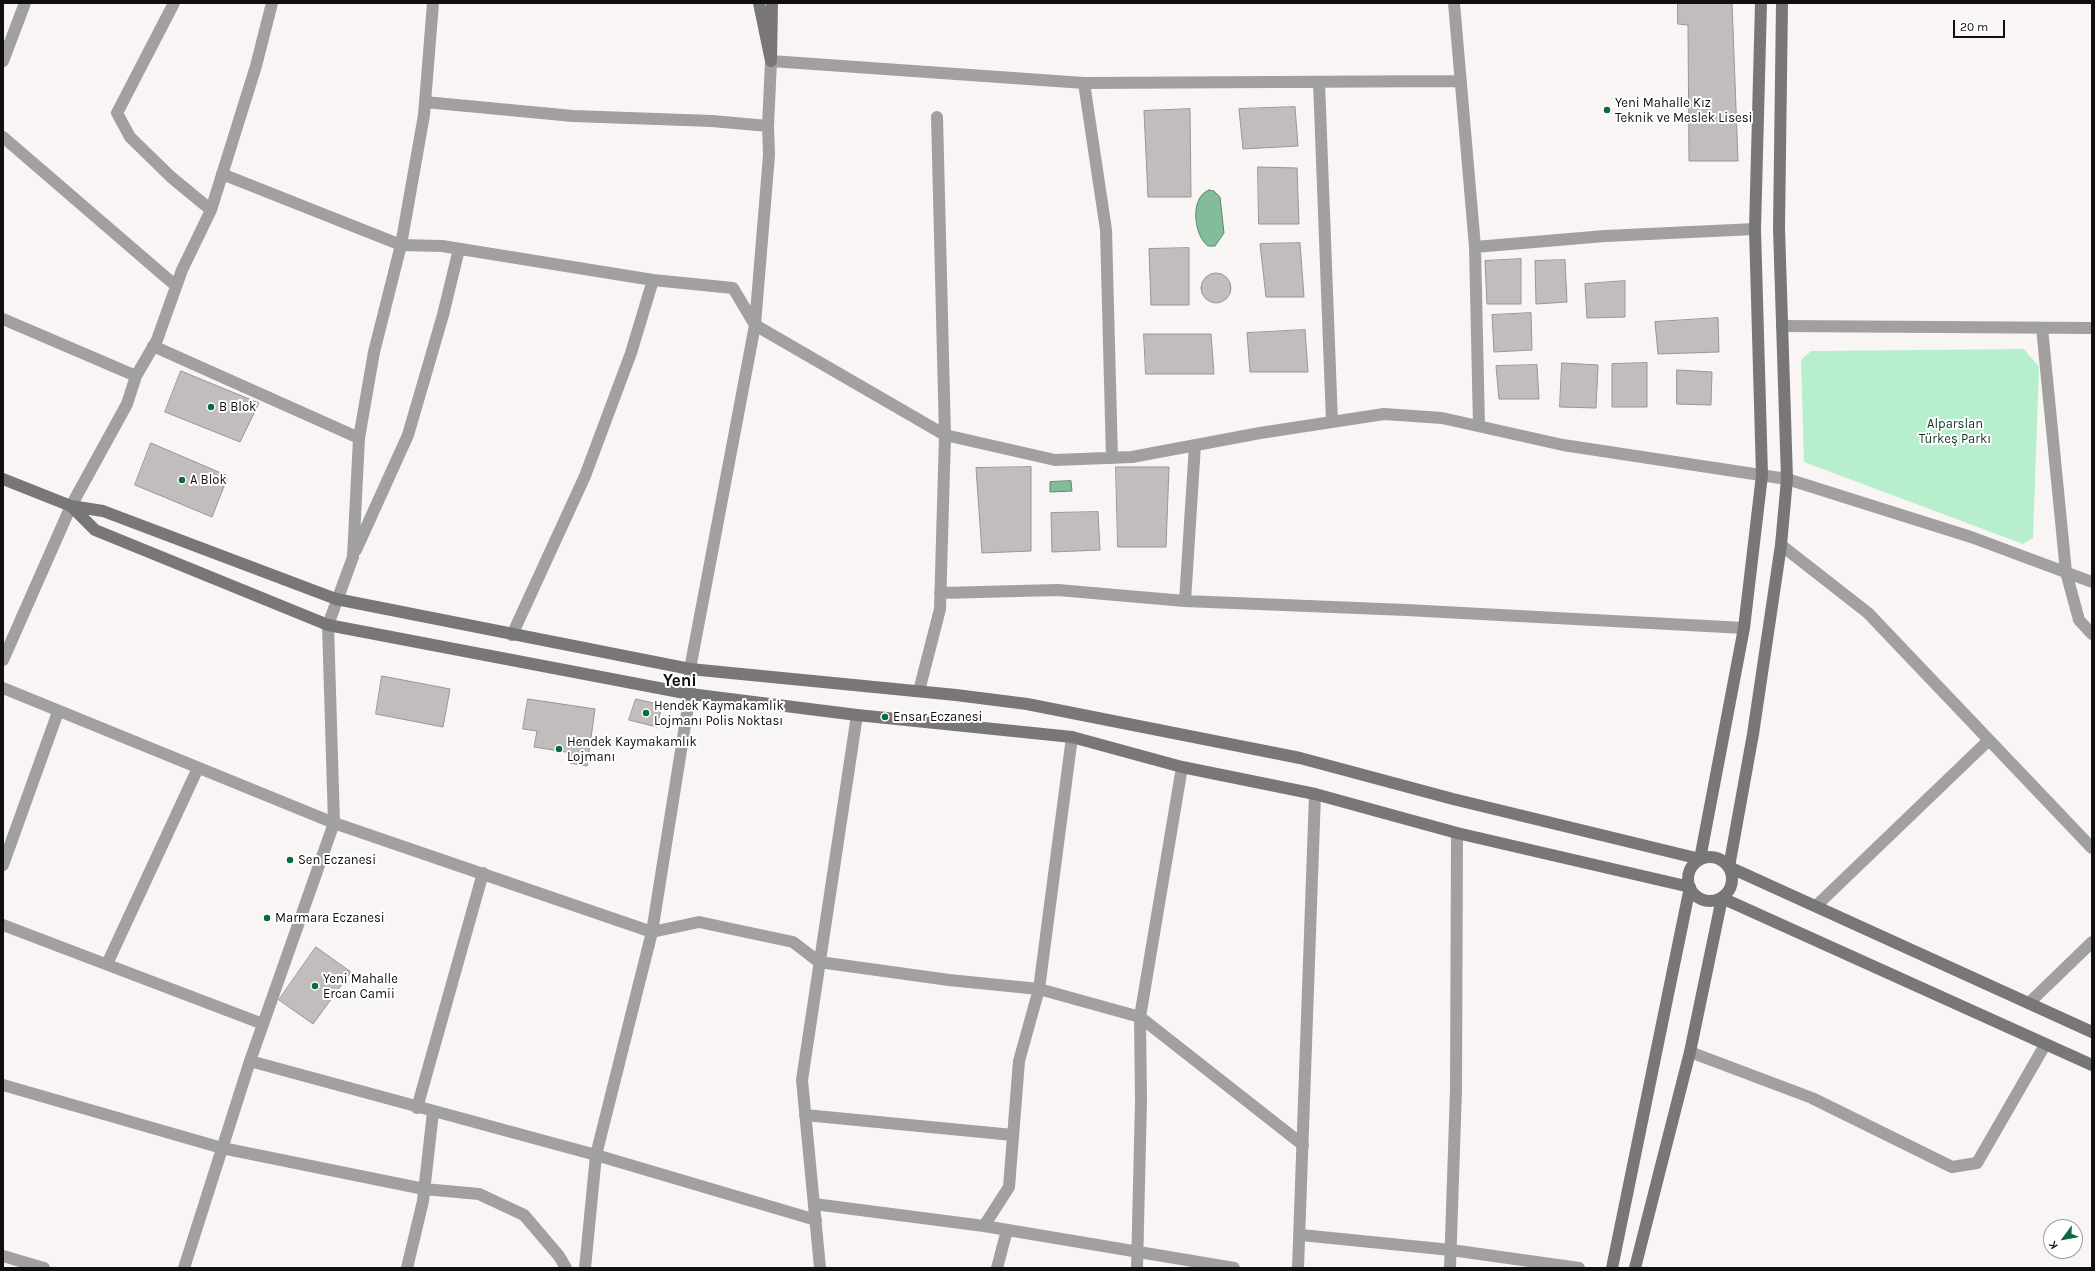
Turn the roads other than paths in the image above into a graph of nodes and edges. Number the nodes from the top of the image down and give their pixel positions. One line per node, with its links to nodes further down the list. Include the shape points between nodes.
1 (25, 3): 10 (street)
2 (174, 3): 20 (street, via 117,113 130,137 171,177)
3 (272, 3): 19 (street, via 256,66)
4 (433, 3): 15 (street)
5 (759, 3): 11 (main road)
6 (772, 3): 11 (main road)
7 (1454, 3): 12 (street)
8 (1761, 3): 21 (main road)
9 (1782, 3): 29 (main road, via 1779,228)
10 (3, 61)
11 (771, 61): 14 (street); 17 (street)
12 (1461, 81): 13 (street); 23 (street)
13 (1319, 82): 14 (street); 34 (street)
14 (1084, 83): 39 (street, via 1106,230)
15 (425, 102): 17 (street, via 573,116 712,121); 22 (street)
16 (937, 116): 36 (street)
17 (768, 126): 28 (street, via 769,155)
18 (3, 137): 26 (street)
19 (222, 174): 20 (street); 22 (street)
20 (211, 210): 26 (street)
21 (1755, 229): 23 (street, via 1605,236); 40 (main road)
22 (401, 245): 24 (street); 37 (street, via 374,352)
23 (1475, 247): 35 (street)
24 (459, 249): 25 (street); 45 (street, via 408,435)
25 (653, 280): 28 (street, via 733,288); 54 (street, via 631,353 585,476)
26 (176, 286): 32 (street)
27 (3, 319): 33 (street)
28 (755, 325): 36 (street); 56 (street)
29 (1782, 326): 30 (street); 42 (main road)
30 (2042, 328): 31 (street); 46 (street)
31 (2092, 328)
32 (153, 346): 33 (street); 37 (street)
33 (136, 376): 43 (street, via 127,404)
34 (1332, 422): 35 (street, via 1384,414 1442,418); 38 (street)
35 (1479, 426): 40 (street, via 1563,444)
36 (944, 435): 39 (street, via 1054,460); 48 (street)
37 (359, 438): 45 (street)
38 (1195, 445): 39 (street, via 1132,457); 50 (street)
39 (1112, 458)
40 (1762, 475): 42 (street); 52 (main road)
41 (3, 479): 43 (main road)
42 (1787, 479): 44 (main road); 46 (street, via 1971,537)
43 (71, 506): 49 (main road, via 103,511); 51 (main road, via 96,530); 55 (street)
44 (1781, 545): 63 (street, via 1868,613); 72 (main road, via 1753,734)
45 (353, 557): 49 (street)
46 (2066, 572): 47 (street); 53 (street, via 2079,620)
47 (2092, 582)
48 (940, 593): 50 (street, via 1058,590); 58 (street, via 940,609)
49 (336, 599): 51 (street); 54 (main road)
50 (1185, 601): 52 (street)
51 (328, 625): 59 (main road); 67 (street)
52 (1744, 628): 70 (main road)
53 (2092, 634)
54 (512, 635): 56 (main road)
55 (3, 660)
56 (690, 669): 58 (main road); 59 (street)
57 (3, 688): 60 (street)
58 (919, 692): 70 (main road, via 1027,704 1300,758 1453,799)
59 (690, 694): 61 (main road); 78 (street)
60 (58, 712): 65 (street); 71 (street)
61 (857, 715): 62 (main road); 80 (street)
62 (1072, 737): 64 (main road); 82 (street)
63 (1989, 740): 69 (street); 76 (street)
64 (1182, 767): 66 (main road); 84 (street)
65 (198, 768): 67 (street); 81 (street)
66 (1315, 794): 68 (main road); 96 (street)
67 (334, 822): 73 (street); 85 (street)
68 (1457, 833): 74 (main road); 105 (street, via 1456,1090)
69 (2092, 848)
70 (1700, 859): 72 (main road, via 1719,858); 74 (main road, via 1691,868 1688,881)
71 (3, 865)
72 (1729, 867): 75 (main road, via 1731,888); 76 (main road)
73 (483, 873): 78 (street); 92 (street)
74 (1690, 887): 75 (main road, via 1700,898); 121 (main road)
75 (1722, 898): 87 (main road); 88 (main road)
76 (1816, 906): 83 (main road)
77 (3, 925): 81 (street)
78 (652, 932): 80 (street, via 699,922 793,942); 98 (street)
79 (2092, 942): 83 (street)
80 (819, 962): 82 (street); 94 (street, via 802,1080)
81 (106, 964): 85 (street)
82 (1038, 989): 84 (street); 95 (street, via 1019,1061)
83 (2029, 1004): 86 (main road)
84 (1140, 1017): 96 (street); 106 (street)
85 (263, 1024): 89 (street)
86 (2092, 1032)
87 (2046, 1044): 88 (street, via 1977,1163 1952,1167 1812,1098); 90 (main road)
88 (1690, 1052): 122 (main road)
89 (250, 1061): 92 (street); 97 (street)
90 (2092, 1065)
91 (3, 1085): 97 (street)
92 (417, 1108): 93 (street)
93 (433, 1112): 98 (street); 99 (street)
94 (805, 1115): 95 (street); 100 (street)
95 (1013, 1135): 102 (street, via 1009,1187)
96 (1304, 1145): 104 (street)
97 (222, 1148): 99 (street); 110 (street)
98 (596, 1155): 101 (street); 113 (street)
99 (424, 1189): 111 (street); 112 (street, via 479,1194 524,1215)
100 (814, 1204): 101 (street); 102 (street)
101 (816, 1220): 114 (street)
102 (984, 1226): 103 (street)
103 (1007, 1230): 106 (street); 115 (street)
104 (1300, 1235): 105 (street); 118 (street)
105 (1451, 1250): 119 (street); 120 (street)
106 (1138, 1251): 116 (street); 117 (street)
107 (3, 1256): 108 (street)
108 (19, 1265): 109 (street)
109 (44, 1268)
110 (184, 1268)
111 (406, 1268)
112 (566, 1268)
113 (585, 1268)
114 (820, 1268)
115 (997, 1268)
116 (1137, 1268)
117 (1234, 1268)
118 (1298, 1268)
119 (1450, 1268)
120 (1579, 1268)
121 (1612, 1268)
122 (1635, 1268)

